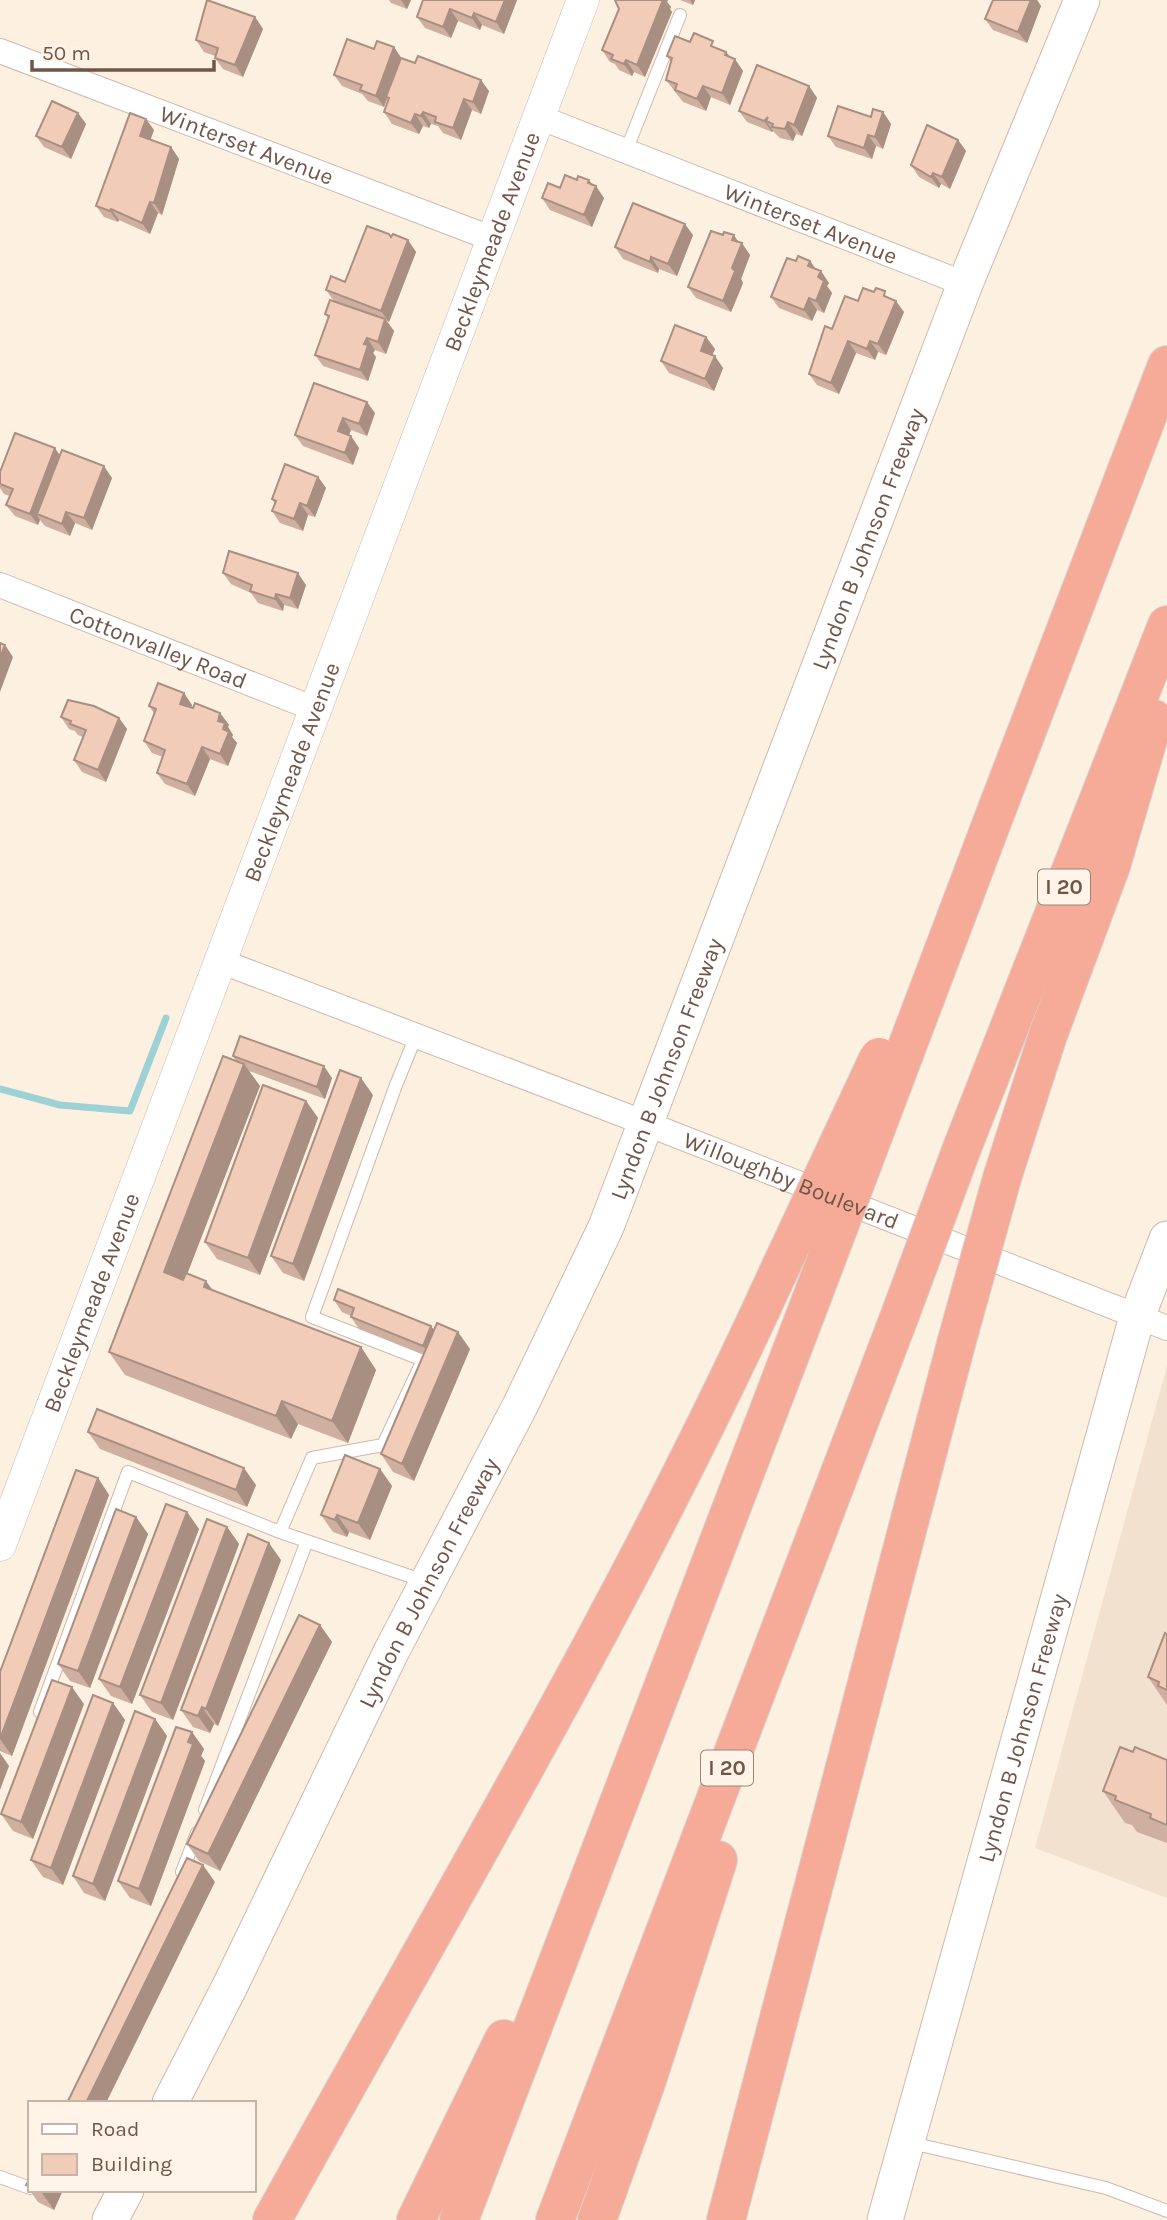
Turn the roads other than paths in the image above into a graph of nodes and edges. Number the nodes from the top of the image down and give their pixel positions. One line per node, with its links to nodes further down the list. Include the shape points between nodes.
1 (583, 0): 5 (street, Beckleymeade Avenue)
2 (1082, 0): 8 (main road, Lyndon B Johnson Freeway)
3 (680, 15): 6 (lane)
4 (0, 51): 7 (street, Winterset Avenue)
5 (539, 117): 6 (street, Winterset Avenue); 7 (street, Beckleymeade Avenue)
6 (626, 151): 8 (street, Winterset Avenue)
7 (493, 239): 13 (street, Beckleymeade Avenue)
8 (965, 284): 17 (main road, Lyndon B Johnson Freeway)
9 (1167, 365): 14 (highway)
10 (0, 584): 13 (street, Cottonvalley Road)
11 (1167, 625): 20 (highway, I 20, bridge)
12 (1167, 675): 40 (highway, bridge, via 1111,866 1048,1035 1002,1178)
13 (315, 709): 15 (street, Beckleymeade Avenue)
14 (997, 809): 26 (highway, bridge); 35 (highway, bridge, via 744,1347 603,1624)
15 (219, 961): 16 (street, Willoughby Boulevard); 23 (street, Beckleymeade Avenue)
16 (416, 1036): 17 (street, Willoughby Boulevard); 21 (lane, via 312,1317 423,1360 383,1446 312,1458)
17 (645, 1123): 19 (street, Willoughby Boulevard); 24 (main road, Lyndon B Johnson Freeway, via 600,1239 520,1406)
18 (1167, 1239): 19 (main road, Lyndon B Johnson Freeway)
19 (1152, 1323): 29 (main road, Lyndon B Johnson Freeway)
20 (853, 1439): 38 (highway, I 20); 39 (highway, via 647,2080)
21 (280, 1532): 22 (lane); 25 (lane, via 128,1472)
22 (307, 1541): 24 (lane); 27 (lane)
23 (0, 1545)
24 (427, 1583): 28 (main road, Lyndon B Johnson Freeway)
25 (33, 1730)
26 (603, 1840): 36 (highway); 37 (highway)
27 (179, 1879)
28 (171, 2101)
29 (907, 2142): 33 (lane, via 1106,2188); 41 (main road, Lyndon B Johnson Freeway)
30 (0, 2178): 31 (lane)
31 (28, 2187)
32 (125, 2192): 34 (main road)
33 (1167, 2211)
34 (110, 2220)
35 (272, 2220)
36 (416, 2220)
37 (458, 2220)
38 (555, 2220)
39 (597, 2220)
40 (726, 2220)
41 (885, 2220)

